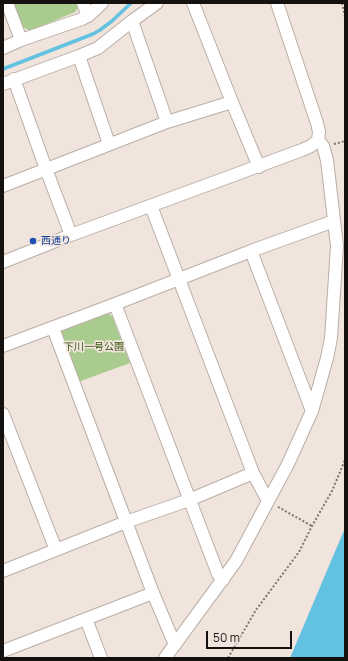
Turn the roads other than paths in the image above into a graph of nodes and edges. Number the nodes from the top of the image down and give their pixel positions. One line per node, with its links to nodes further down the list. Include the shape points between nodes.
1 (7, 3): 9 (street)
2 (83, 3): 7 (street)
3 (102, 3): 7 (street)
4 (157, 3): 8 (street)
5 (193, 3): 13 (street)
6 (277, 3): 15 (street, via 317,124)
7 (88, 16): 9 (street)
8 (132, 21): 11 (street, via 98,48); 14 (street)
9 (21, 40): 10 (street)
10 (3, 48)
11 (79, 56): 12 (street); 16 (street)
12 (9, 82): 18 (street)
13 (232, 102): 14 (street); 17 (street)
14 (166, 122): 16 (street)
15 (318, 140): 17 (street, via 311,146); 21 (street, via 323,146 327,160)
16 (109, 144): 18 (street)
17 (259, 167): 20 (street)
18 (46, 169): 19 (street); 22 (street)
19 (3, 186)
20 (151, 206): 22 (street); 25 (street)
21 (334, 221): 23 (street); 29 (street, via 337,246 331,338)
22 (71, 235): 24 (street)
23 (251, 251): 25 (street); 29 (street)
24 (3, 262)
25 (178, 280): 26 (street); 31 (street)
26 (115, 304): 27 (street); 32 (street)
27 (53, 328): 28 (street); 34 (street)
28 (3, 346)
29 (312, 411): 33 (street)
30 (3, 414): 35 (street)
31 (253, 474): 32 (street); 33 (street)
32 (189, 500): 34 (street); 37 (street, via 218,574)
33 (268, 501): 37 (street)
34 (126, 522): 35 (street); 38 (street)
35 (56, 550): 36 (street)
36 (3, 571)
37 (223, 580): 40 (street)
38 (153, 593): 39 (street); 40 (street)
39 (86, 619): 41 (street); 42 (street)
40 (175, 645): 43 (street)
41 (3, 651)
42 (101, 658)
43 (165, 658)

